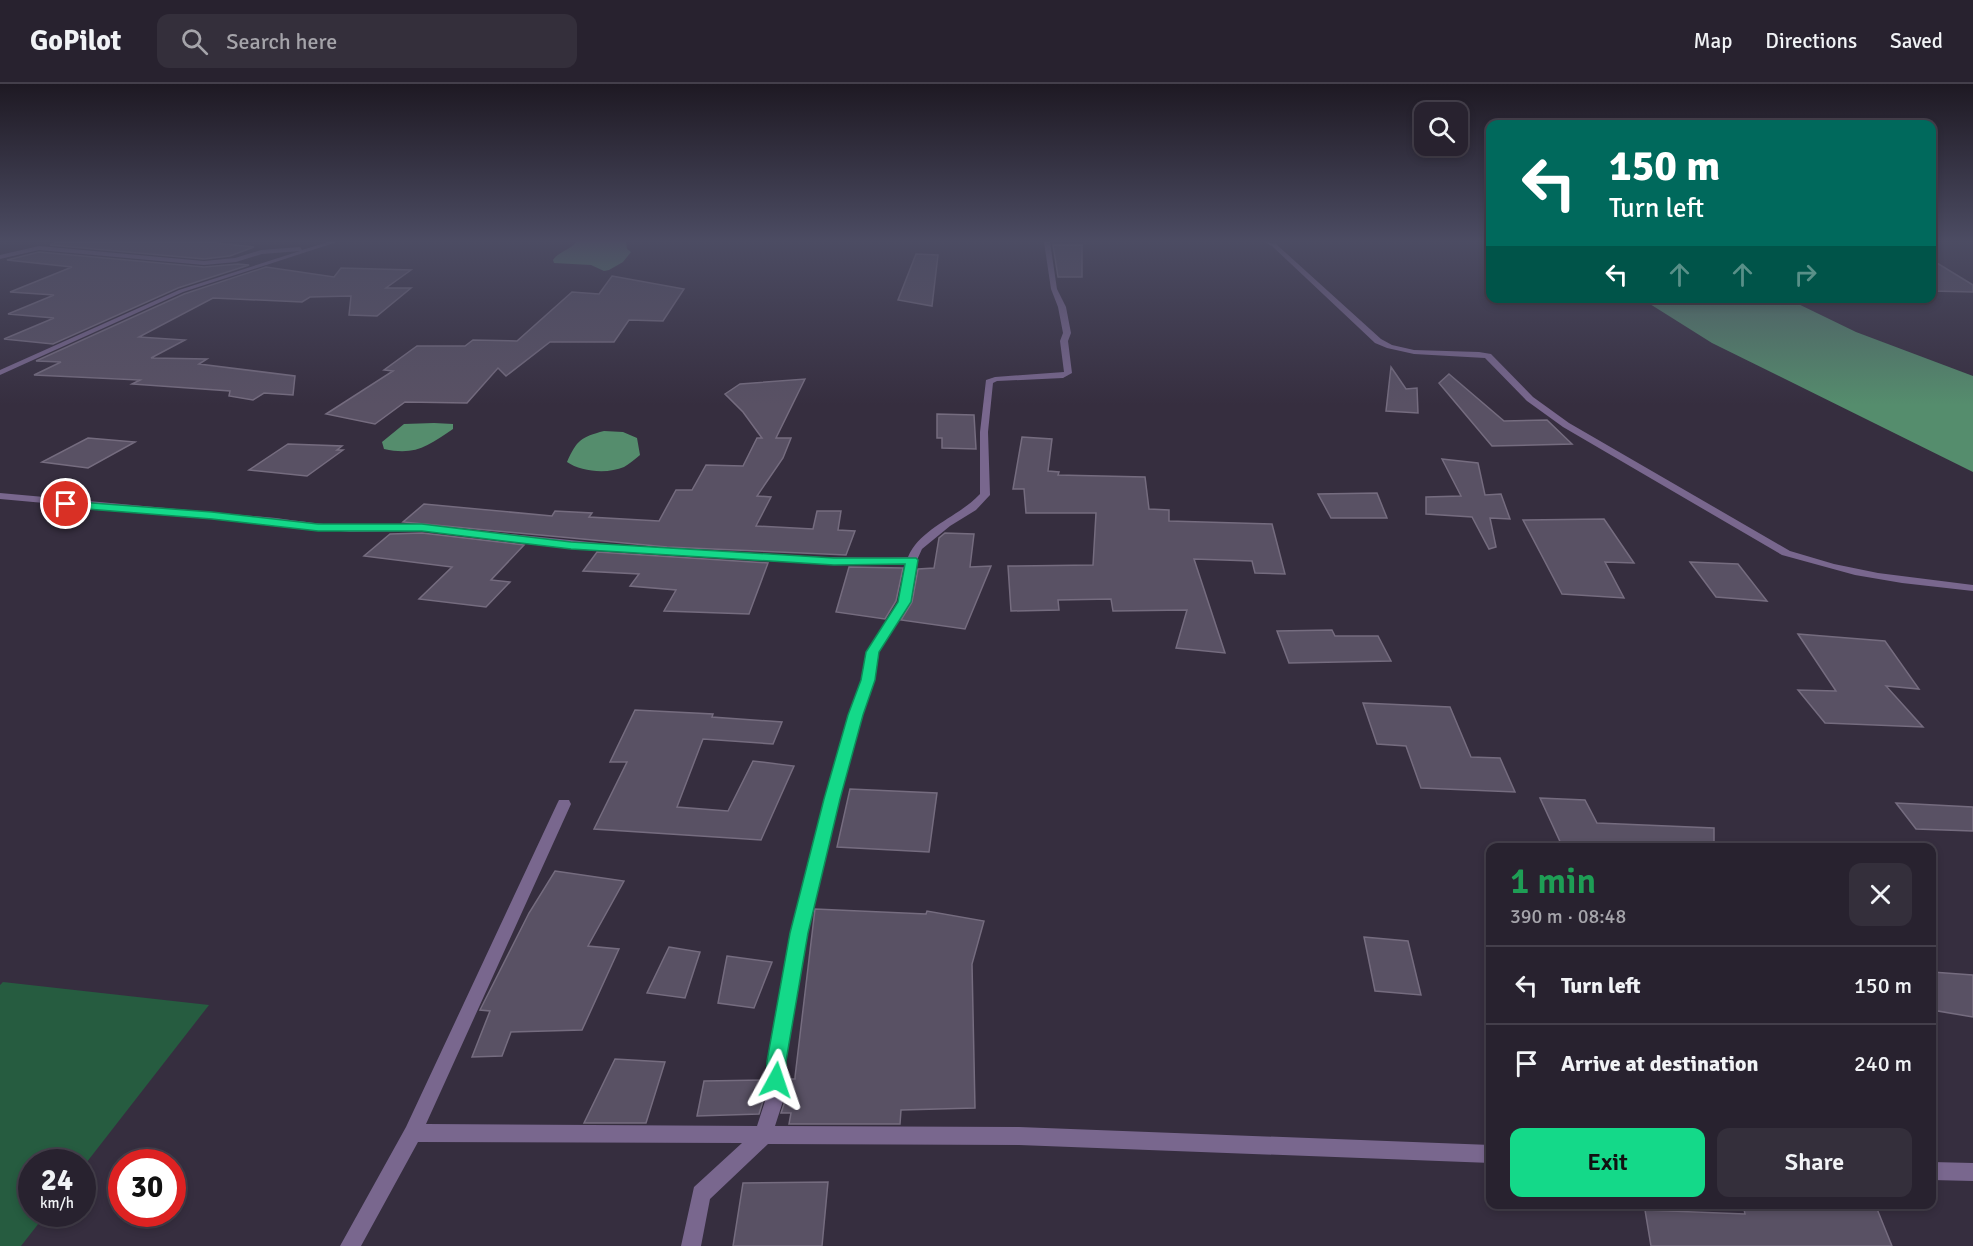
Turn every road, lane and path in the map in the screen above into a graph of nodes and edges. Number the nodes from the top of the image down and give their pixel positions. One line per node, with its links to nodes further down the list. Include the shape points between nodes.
1 (169, 296): 4 (street)
2 (1057, 296): 6 (street, via 1067,333 1064,341 1068,373 989,382 984,432 985,495 917,548)
3 (1329, 296): 7 (street, via 1389,347 1488,356 1530,399 1566,425 1786,553 1857,574)
4 (0, 373)
5 (0, 496): 6 (street, via 318,527 422,528 571,545 834,562)
6 (912, 560): 10 (street, via 904,602 873,652 832,799 799,933 777,1061 775,1098)
7 (1973, 588)
8 (564, 804): 9 (street)
9 (413, 1133): 10 (street); 14 (street)
10 (763, 1136): 11 (street, via 1019,1136); 15 (street, via 701,1194)
11 (1486, 1154)
12 (1936, 1171): 13 (street)
13 (1973, 1172)
14 (350, 1246)
15 (691, 1246)

